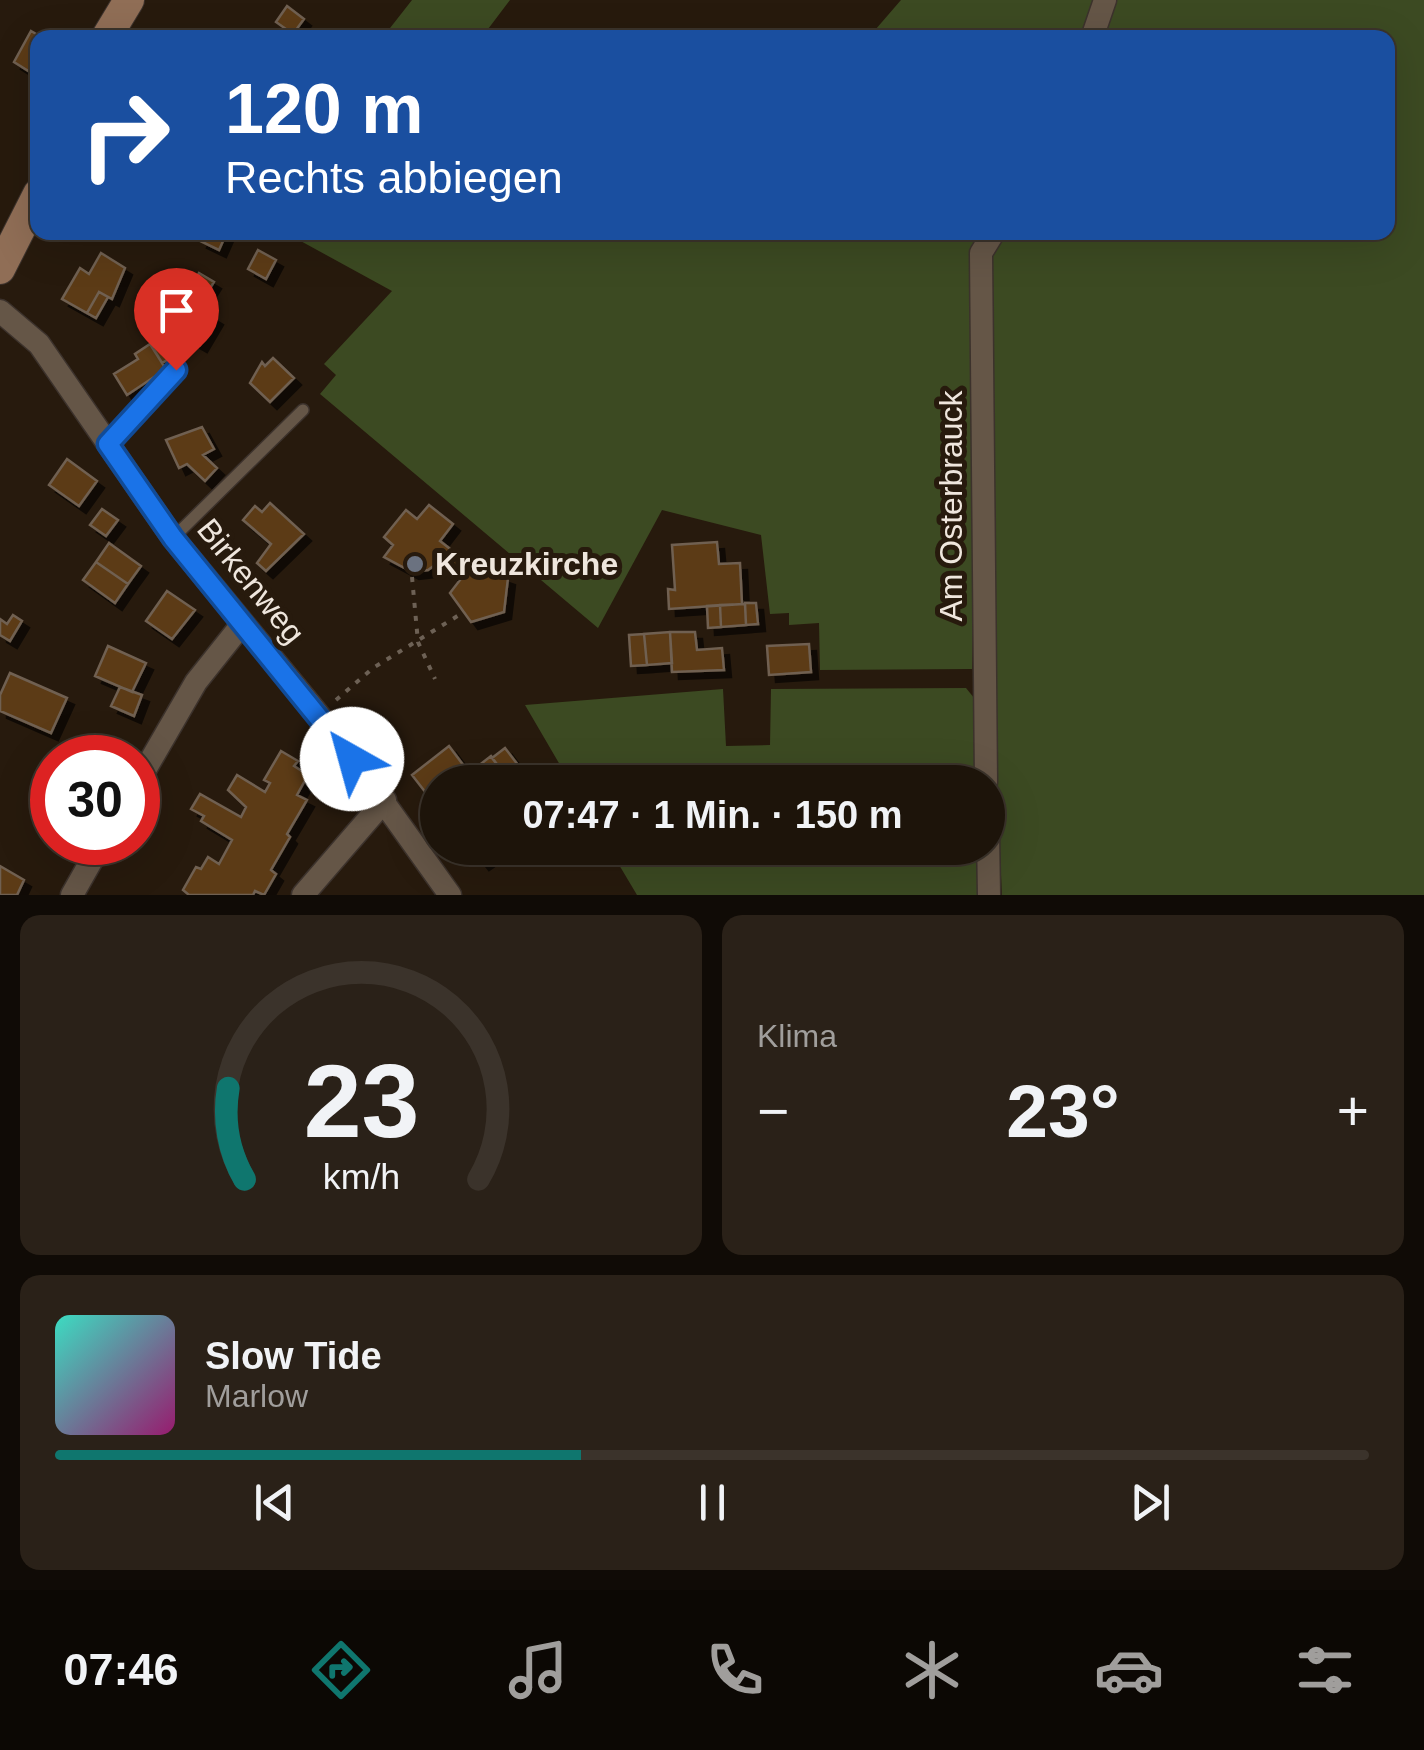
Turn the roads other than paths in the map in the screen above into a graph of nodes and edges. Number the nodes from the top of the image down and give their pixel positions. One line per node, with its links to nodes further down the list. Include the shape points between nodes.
1 (129, 0): 3 (street)
2 (1105, 0): 4 (street)
3 (111, 30)
4 (1095, 30)
5 (30, 210): 7 (street)
6 (989, 240): 15 (street, Am Osterbrauck, via 981,253)
7 (0, 269)
8 (0, 312): 11 (street, Birkenweg, via 39,344)
9 (176, 370): 11 (lane)
10 (302, 410): 12 (lane)
11 (108, 444): 12 (street, Birkenweg)
12 (173, 538): 13 (street, Birkenweg)
13 (243, 624): 14 (street, via 196,682); 16 (street, Birkenweg)
14 (160, 744)
15 (986, 765)
16 (384, 800): 20 (street); 21 (street, Birkenweg)
17 (89, 865): 19 (street)
18 (989, 865): 22 (street)
19 (72, 895)
20 (302, 895)
21 (450, 895)
22 (989, 895)

